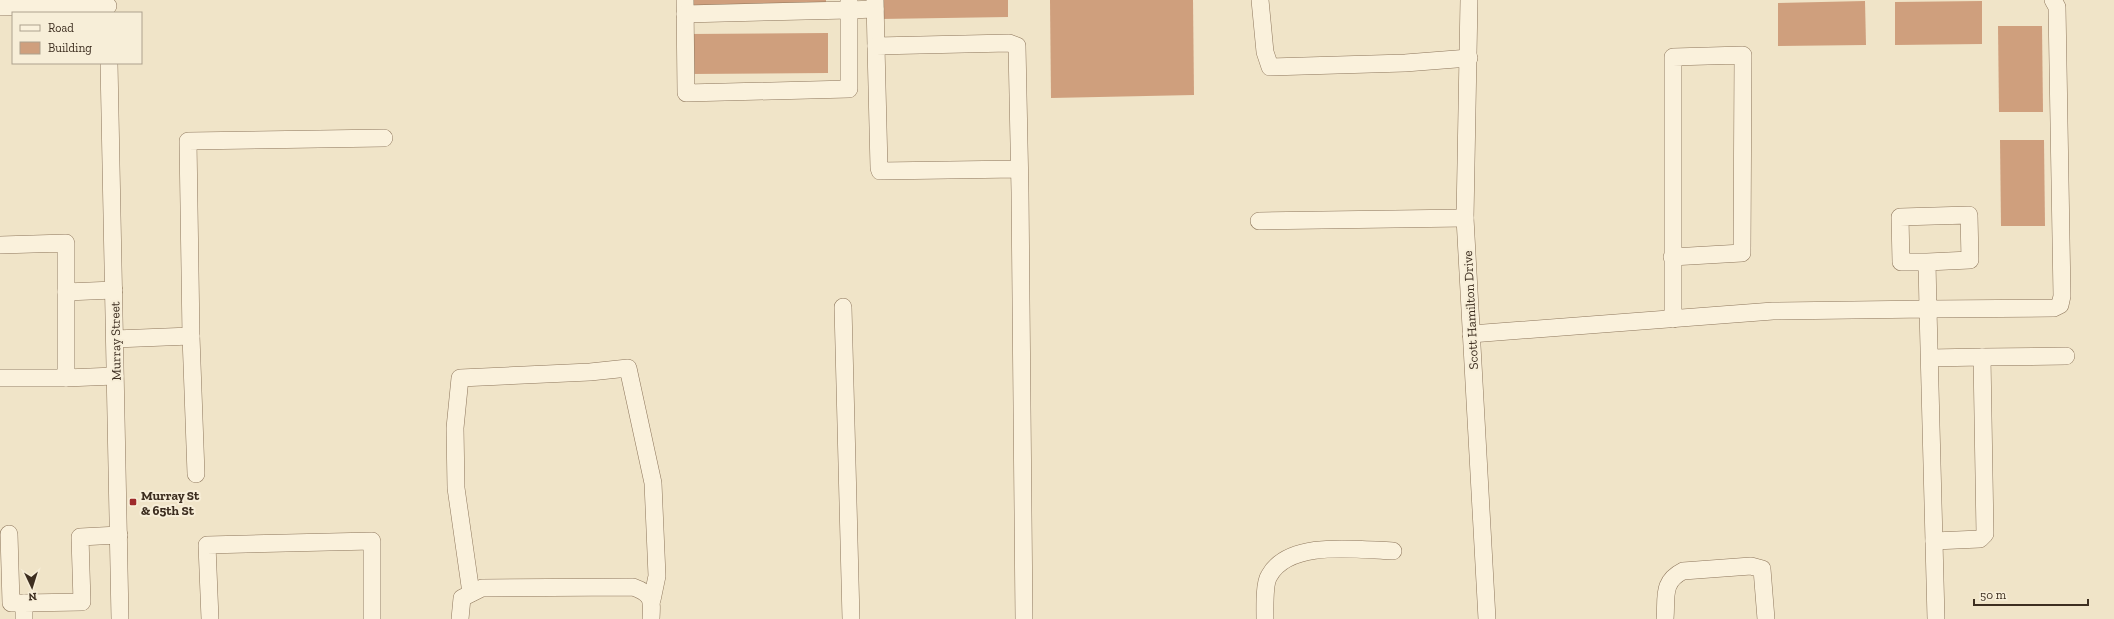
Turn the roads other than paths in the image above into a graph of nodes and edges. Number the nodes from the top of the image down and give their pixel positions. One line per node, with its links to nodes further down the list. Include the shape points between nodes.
1 (1260, 0): 10 (street, via 1265,52 1270,67 1405,63)
2 (1468, 0): 10 (street, Scott Hamilton Drive)
3 (2053, 0): 22 (street, via 2057,8 2062,296 2060,305 2054,308)
4 (849, 5): 5 (street); 8 (street); 8 (street, via 849,89 686,94)
5 (875, 5): 9 (street)
6 (108, 6): 7 (street)
7 (0, 7)
8 (685, 7)
9 (876, 46): 13 (street, via 880,171); 13 (street, via 1017,46)
10 (1468, 58): 14 (street, Scott Hamilton Drive)
11 (109, 64): 19 (street, Murray Street)
12 (384, 138): 25 (street, via 188,142)
13 (1019, 169): 47 (street)
14 (1465, 218): 15 (street); 24 (street, Scott Hamilton Drive)
15 (1259, 221)
16 (0, 245): 20 (street, via 66,243)
17 (1672, 257): 17 (street, via 1673,57 1744,55 1742,253); 23 (street)
18 (1928, 262): 18 (street, via 1901,262 1900,217 1969,215 1970,260); 22 (street)
19 (114, 290): 20 (street); 26 (street, Murray Street)
20 (66, 292): 32 (street)
21 (843, 307): 46 (street)
22 (1928, 309): 23 (street, via 1773,311); 29 (street)
23 (1672, 319): 24 (street)
24 (1471, 334): 49 (street, Scott Hamilton Drive)
25 (191, 336): 26 (street); 33 (street)
26 (115, 339): 30 (street, Murray Street)
27 (2066, 356): 28 (street)
28 (1982, 357): 29 (street); 36 (street, via 1984,534 1980,539)
29 (1930, 358): 36 (street)
30 (115, 376): 32 (street); 35 (street, Murray Street)
31 (0, 378): 32 (street)
32 (66, 378)
33 (196, 474)
34 (9, 534): 40 (street, via 10,604)
35 (118, 535): 40 (street, via 80,537 82,602); 41 (street, Murray Street)
36 (1934, 541): 52 (street)
37 (1393, 551): 48 (street, via 1319,549 1297,554 1274,569 1268,577)
38 (471, 593): 39 (street, via 482,588 633,587 644,591); 39 (street, via 456,488 455,428 460,378 628,368 653,483 657,576); 44 (street, via 462,598)
39 (652, 600): 45 (street)
40 (24, 611)
41 (120, 619)
42 (210, 619): 43 (street, via 208,545 372,540)
43 (372, 619)
44 (460, 619)
45 (651, 619)
46 (852, 619)
47 (1024, 619)
48 (1265, 619)
49 (1487, 619)
50 (1665, 619): 51 (street, via 1665,599 1669,583 1674,576 1684,571 1751,566 1762,569)
51 (1766, 619)
52 (1936, 619)

